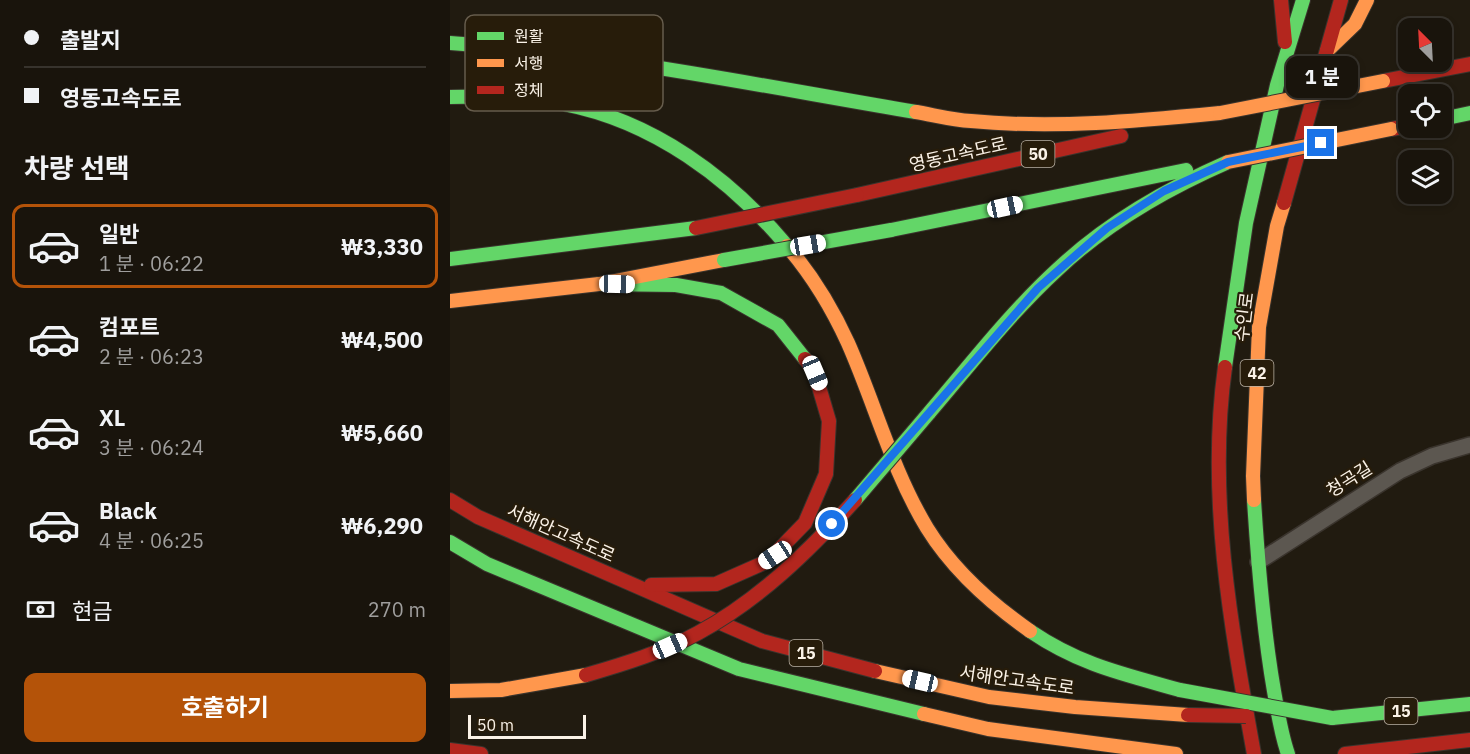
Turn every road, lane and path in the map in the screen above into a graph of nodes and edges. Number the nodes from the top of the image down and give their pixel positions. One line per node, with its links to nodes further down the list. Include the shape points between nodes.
1 (1281, 0): 8 (main road)
2 (1303, 0): 8 (main road, 수인로 / 42)
3 (1341, 0): 7 (main road, 수인로 / 42)
4 (1367, 0): 7 (main road, via 1355,24)
5 (450, 43): 6 (main road)
6 (465, 44)
7 (1327, 51): 25 (main road, 수인로 / 42, via 1277,226 1259,327 1252,476)
8 (1287, 55): 34 (main road, 수인로 / 42, via 1246,223 1221,396 1218,474 1226,580)
9 (1470, 64): 14 (main road, 영동고속도로 / 50, bridge)
10 (663, 70): 14 (main road, via 1005,124 1096,124)
11 (450, 97): 12 (main road, bridge)
12 (465, 97)
13 (589, 111): 29 (main road, bridge, via 648,133 688,155 773,226 813,276 846,339 913,502 944,552 994,605 1025,629 1098,667 1180,690)
14 (1220, 113): 19 (main road, 영동고속도로 / 50, bridge, via 696,228)
15 (1470, 113): 16 (main road)
16 (1452, 117)
17 (1398, 128): 18 (main road, bridge)
18 (1228, 162): 20 (main road, bridge); 27 (main road, bridge, via 1136,208 1038,288 832,524 793,563 711,626 655,653 586,675 523,687)
19 (450, 259)
20 (599, 284): 21 (main road); 26 (main road, via 719,292 770,317 782,326 815,373 824,394 830,428 824,485 802,526 775,555 738,577 702,587 661,587)
21 (450, 301)
22 (1470, 445): 25 (street, 청곡길, via 1400,471)
23 (450, 500): 26 (main road, 서해안고속도로 / 15, via 478,517)
24 (450, 542): 33 (main road, 15, via 487,564 739,669 988,729)
25 (1258, 562): 35 (main road, 수인로 / 42, via 1268,657)
26 (624, 580): 29 (main road, 서해안고속도로 / 15, bridge, via 762,641 988,697 1188,715)
27 (450, 691)
28 (1470, 704): 29 (main road, 서해안고속도로 / 15)
29 (1332, 718)
30 (1470, 740): 36 (main road, 15)
31 (450, 750): 32 (main road)
32 (481, 754)
33 (1176, 754)
34 (1254, 754)
35 (1288, 754)
36 (1345, 754)

